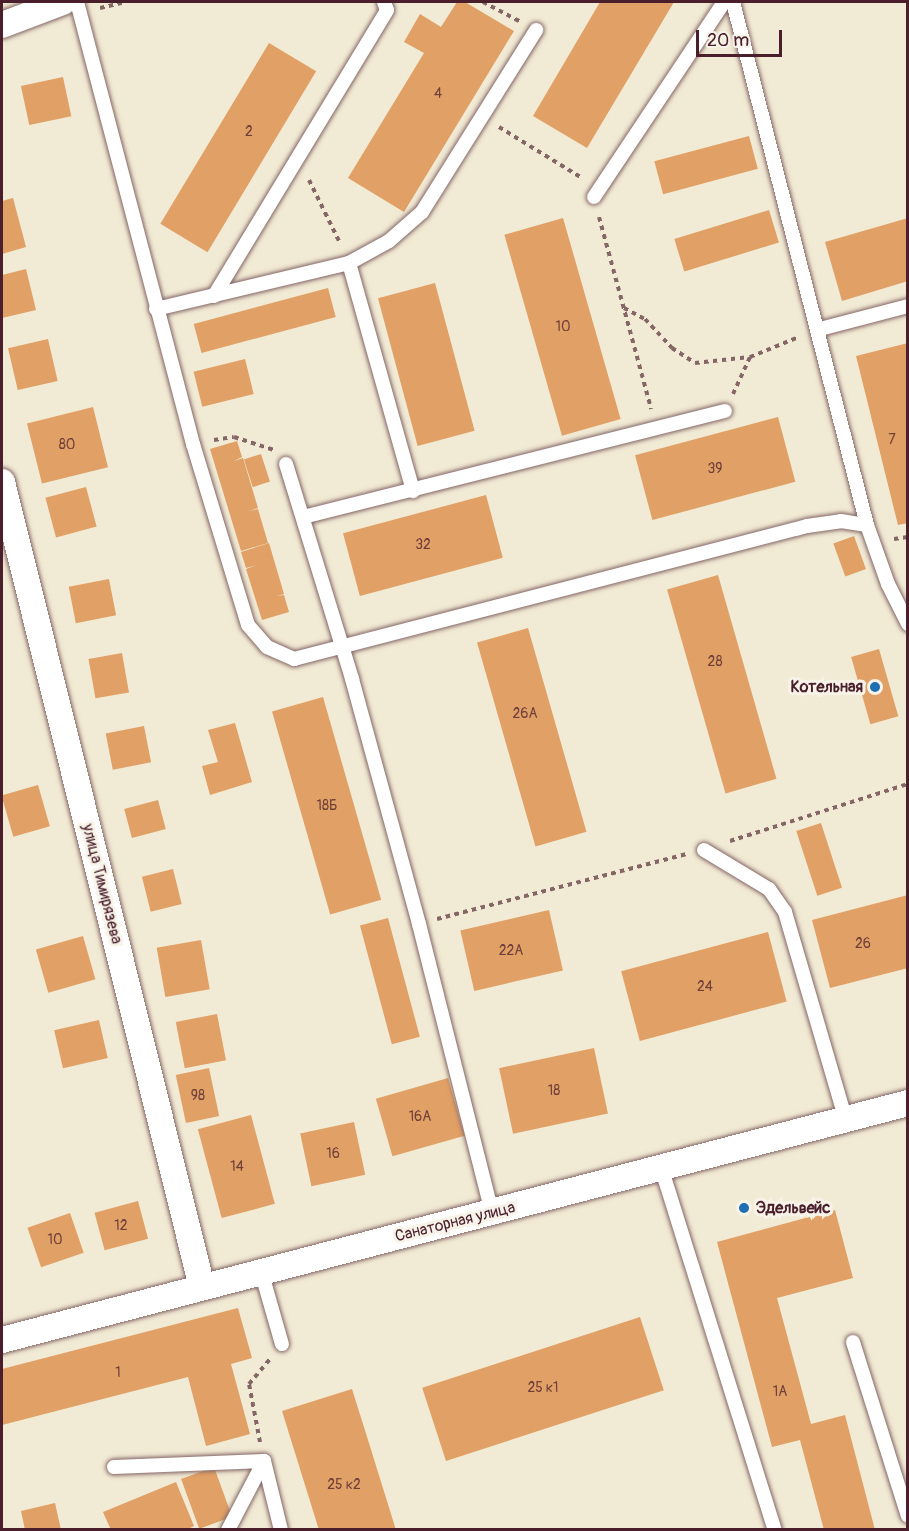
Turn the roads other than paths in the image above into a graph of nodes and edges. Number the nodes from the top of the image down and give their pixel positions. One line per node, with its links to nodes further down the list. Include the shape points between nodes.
1 (63, 2): 6 (street)
2 (77, 2): 12 (lane)
3 (384, 2): 10 (lane, via 387,10)
4 (724, 2): 8 (lane)
5 (733, 2): 13 (lane)
6 (2, 25)
7 (536, 30): 9 (lane, via 422,212 389,241)
8 (594, 197)
9 (349, 263): 10 (lane); 17 (lane)
10 (214, 296): 12 (lane)
11 (908, 306): 13 (lane)
12 (156, 309): 21 (lane, via 248,626 267,648 294,659)
13 (820, 329): 19 (lane)
14 (725, 411): 17 (lane)
15 (286, 464): 18 (lane)
16 (2, 482): 28 (street, улица Тимирязева)
17 (413, 491): 18 (lane)
18 (303, 517): 21 (lane)
19 (867, 525): 20 (lane, via 888,584); 21 (lane, via 841,521 807,526 624,571)
20 (908, 624)
21 (343, 649): 26 (lane, via 419,924)
22 (704, 850): 24 (lane, via 769,889 785,912)
23 (908, 1103): 24 (street, Санаторная улица)
24 (846, 1120): 25 (street, Санаторная улица)
25 (661, 1167): 26 (street, Санаторная улица); 37 (lane)
26 (492, 1213): 27 (street, Санаторная улица)
27 (261, 1271): 28 (street, Санаторная улица); 31 (lane)
28 (202, 1287): 29 (street, Санаторная улица)
29 (2, 1340)
30 (853, 1342): 34 (lane)
31 (282, 1344)
32 (264, 1461): 33 (lane); 35 (lane); 36 (lane)
33 (114, 1467)
34 (908, 1516)
35 (228, 1530)
36 (281, 1530)
37 (775, 1530)

